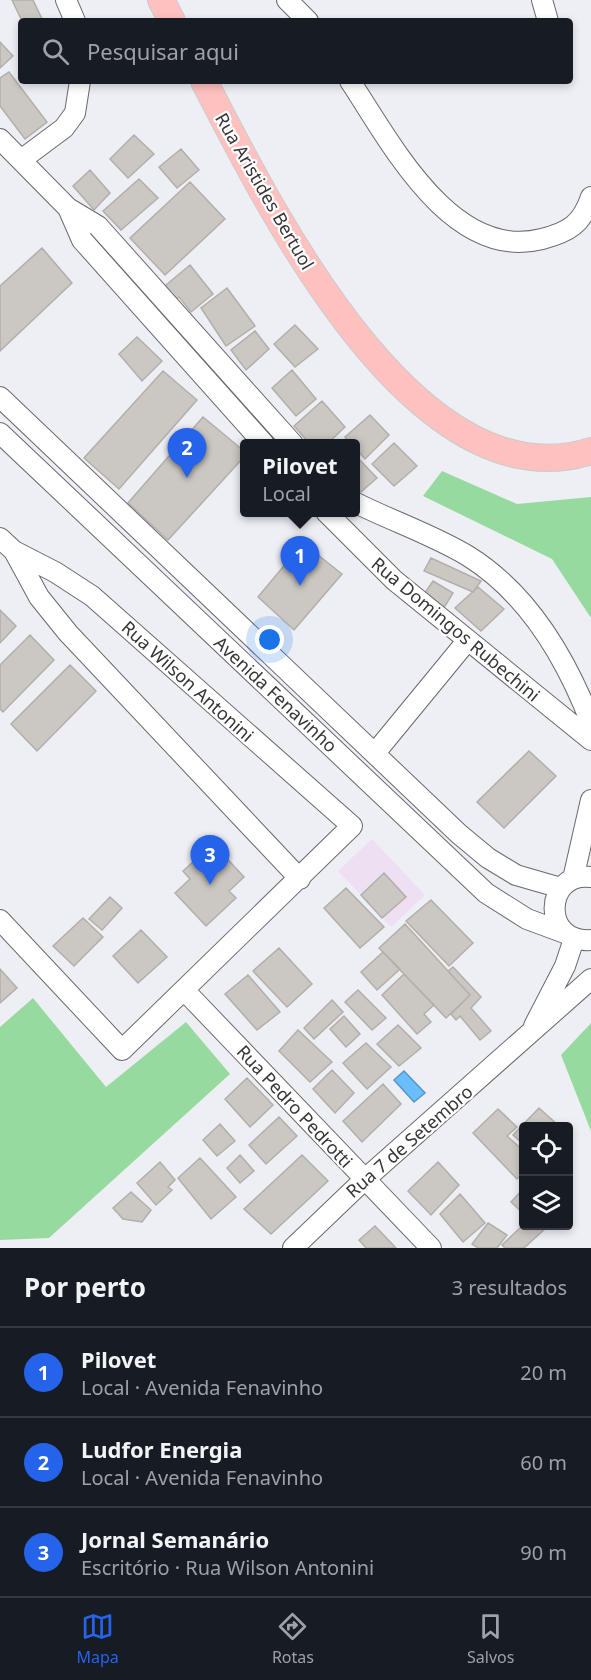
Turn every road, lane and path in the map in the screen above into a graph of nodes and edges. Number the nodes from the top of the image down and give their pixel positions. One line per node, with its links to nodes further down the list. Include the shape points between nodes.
1 (66, 0): 5 (street)
2 (161, 0): 6 (main road)
3 (287, 0): 7 (street)
4 (542, 0): 8 (street)
5 (74, 18)
6 (170, 18)
7 (305, 18)
8 (547, 18)
9 (80, 84): 13 (street, via 75,113 64,128)
10 (206, 84): 20 (main road, Rua Aristides Bertuol, via 288,238 336,309 424,408 467,437 506,452 542,459)
11 (352, 84): 14 (street, via 406,166 432,197 486,238 530,242 566,232 586,213)
12 (0, 139): 13 (street)
13 (21, 160): 15 (street)
14 (591, 197)
15 (68, 208): 18 (street, via 82,240); 19 (street, via 98,226)
16 (0, 397): 21 (street, Avenida Fenavinho)
17 (0, 434): 22 (street, Avenida Fenavinho)
18 (260, 439)
19 (289, 439)
20 (591, 451)
21 (85, 478): 22 (street); 26 (street, Avenida Fenavinho)
22 (67, 497): 27 (street, Avenida Fenavinho)
23 (360, 505): 29 (street, via 466,555 503,583 530,610 564,662)
24 (330, 517): 28 (street, Rua Domingos Rubechini, via 394,580)
25 (7, 545): 36 (street, Rua Wilson Antonini, via 39,597 68,633); 36 (street, Rua Wilson Antonini, via 92,596 352,826)
26 (198, 584): 27 (street); 31 (street, Avenida Fenavinho)
27 (180, 603): 34 (street, Avenida Fenavinho)
28 (468, 641): 30 (street, Rua Domingos Rubechini); 31 (street)
29 (591, 723)
30 (591, 740)
31 (375, 753): 32 (street, Avenida Fenavinho)
32 (416, 792): 34 (street); 35 (street, Avenida Fenavinho, via 489,858 516,875)
33 (591, 800): 35 (street)
34 (399, 810): 38 (street, Avenida Fenavinho, via 486,892 527,919)
35 (580, 878): 38 (street, via 554,906 559,926)
36 (300, 879): 40 (street)
37 (0, 920): 40 (street, via 122,1050)
38 (577, 937): 41 (street, Rua 7 de Setembro)
39 (591, 979): 41 (street, Rua 7 de Setembro)
40 (184, 990): 42 (street, Rua Pedro Pedrotti)
41 (528, 1037): 42 (street, Rua 7 de Setembro)
42 (364, 1180): 43 (street, Rua 7 de Setembro); 44 (street, Rua Pedro Pedrotti)
43 (292, 1248)
44 (431, 1248)

